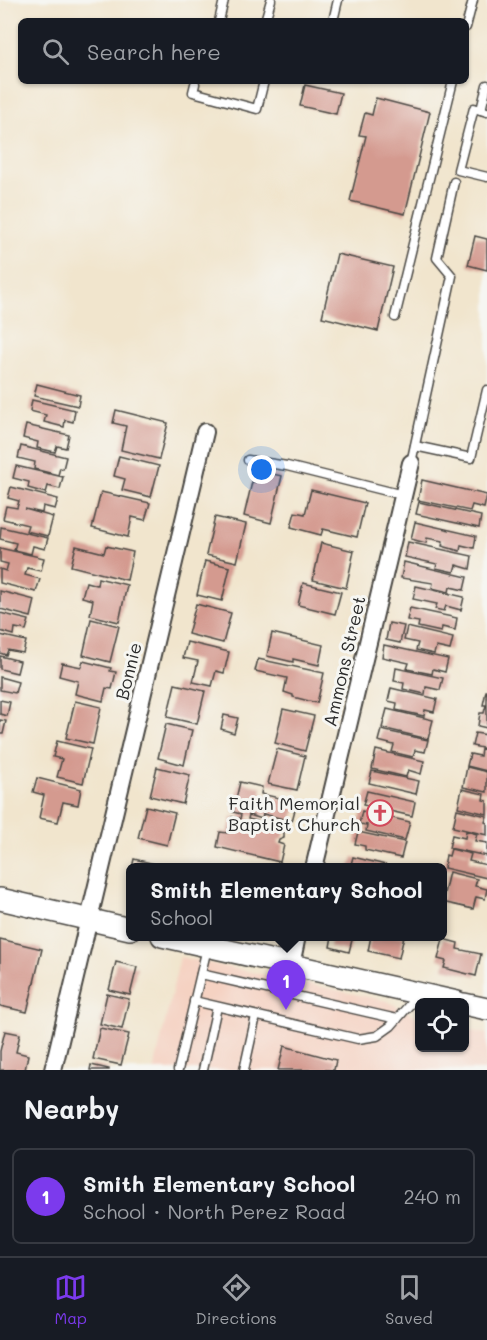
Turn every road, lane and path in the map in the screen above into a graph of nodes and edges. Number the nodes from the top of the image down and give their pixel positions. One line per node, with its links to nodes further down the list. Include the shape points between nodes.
1 (224, 0): 5 (lane)
2 (270, 0): 6 (lane)
3 (338, 0): 7 (lane)
4 (473, 0): 8 (lane)
5 (220, 18)
6 (266, 18)
7 (334, 18)
8 (468, 18)
9 (195, 84): 10 (lane, via 193,92 257,109)
10 (263, 84)
11 (452, 84): 16 (lane)
12 (487, 85): 13 (lane)
13 (484, 111): 14 (lane, via 474,108 458,171)
14 (487, 177)
15 (454, 182): 19 (lane, via 437,258 452,276)
16 (395, 317)
17 (487, 390): 19 (lane, via 471,459)
18 (206, 432): 25 (street, Bonnie)
19 (415, 446): 21 (lane)
20 (248, 460): 22 (lane)
21 (411, 463): 22 (street, Ammons Street)
22 (403, 495): 23 (street, Ammons Street)
23 (315, 863)
24 (0, 899): 25 (street)
25 (88, 920): 26 (street); 40 (street, Bonnie)
26 (126, 928)
27 (184, 941): 29 (street)
28 (296, 941): 30 (street)
29 (207, 946): 30 (street); 31 (lane)
30 (291, 965): 32 (street)
31 (201, 974): 34 (lane); 39 (lane)
32 (418, 994): 33 (street); 39 (lane)
33 (438, 998)
34 (194, 1001): 36 (lane); 41 (lane)
35 (469, 1005): 37 (street)
36 (217, 1007): 38 (lane); 42 (lane)
37 (487, 1009)
38 (256, 1016): 39 (lane, via 358,1039 377,1036); 43 (lane)
39 (397, 1019)
40 (53, 1070)
41 (178, 1070)
42 (203, 1070)
43 (244, 1070)

